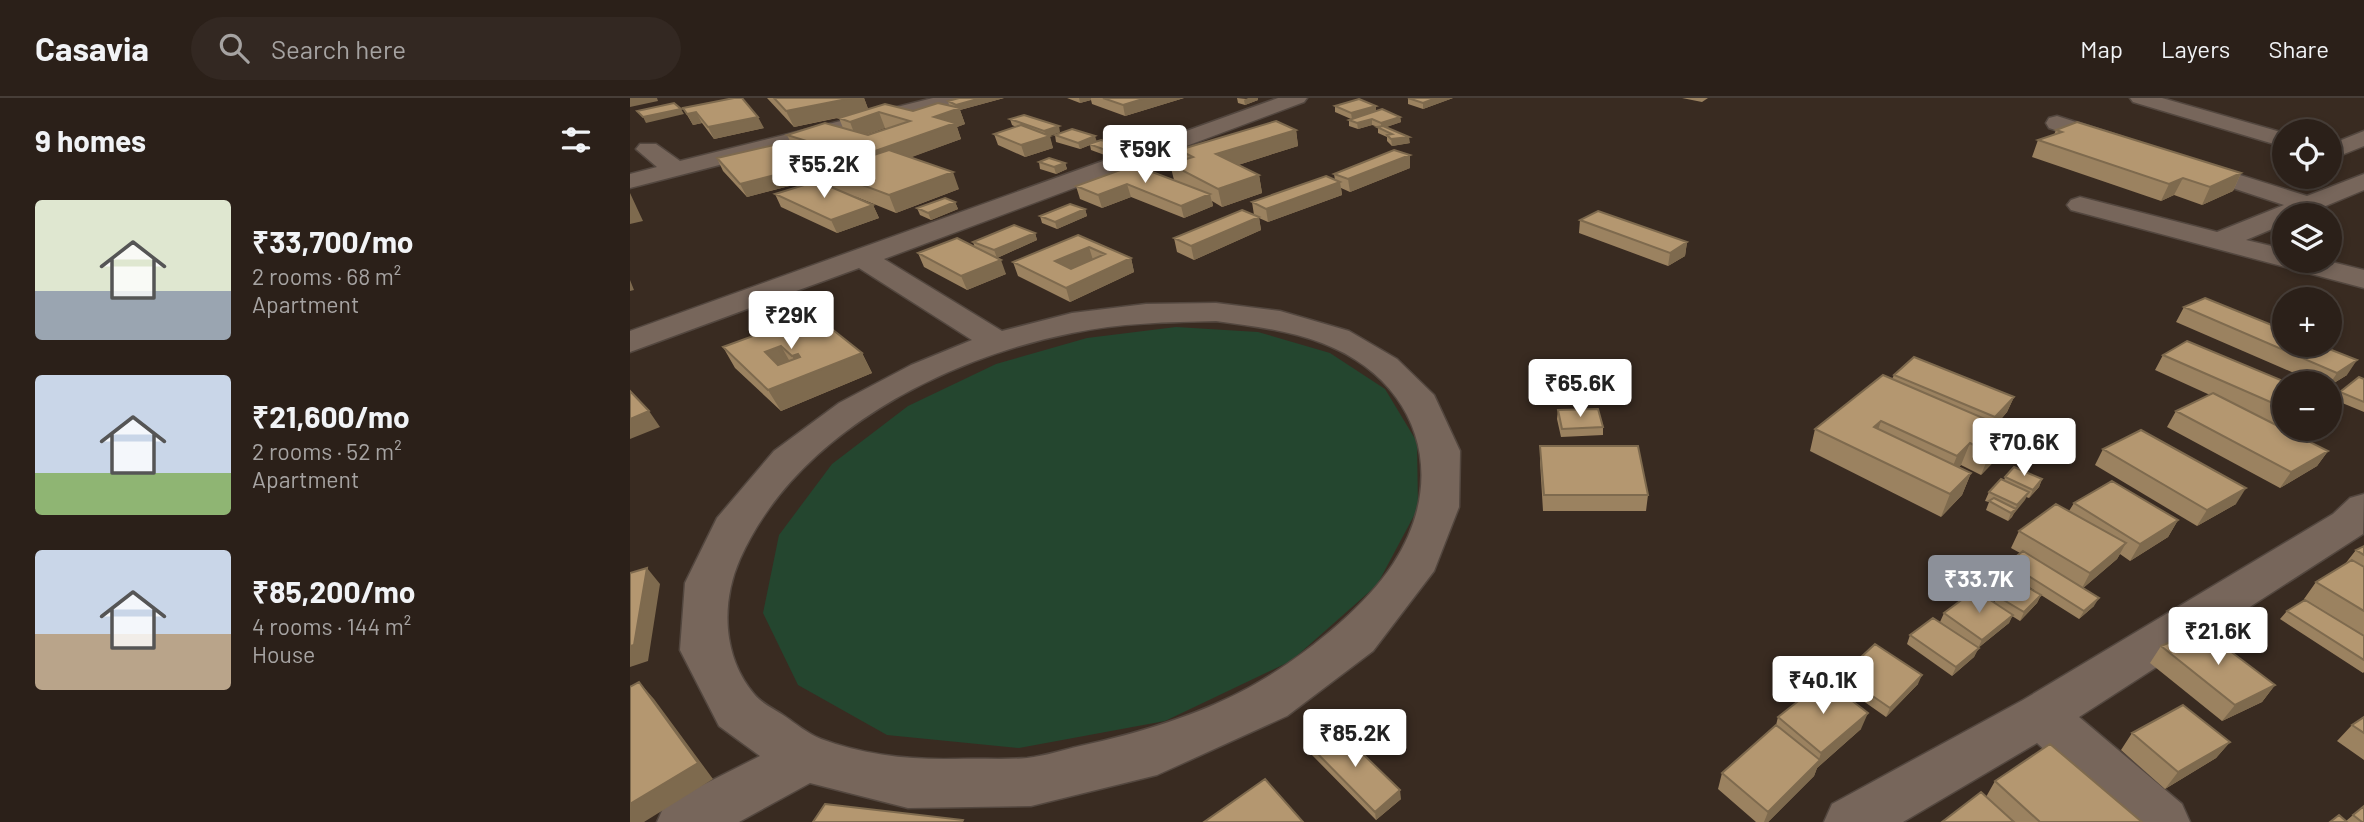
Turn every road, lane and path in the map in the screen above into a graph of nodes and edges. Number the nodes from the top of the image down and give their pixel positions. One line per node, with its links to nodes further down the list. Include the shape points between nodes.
1 (958, 98): 13 (street)
2 (1297, 98): 22 (street)
3 (2158, 100): 5 (street)
4 (2057, 123): 9 (street)
5 (2272, 136)
6 (2364, 138): 8 (street)
7 (638, 147): 13 (street)
8 (2342, 147)
9 (2136, 149)
10 (2162, 157): 16 (street)
11 (2342, 157): 12 (street)
12 (2364, 164)
13 (677, 169): 14 (street)
14 (630, 181)
15 (2364, 181): 17 (street)
16 (2304, 203)
17 (2309, 203)
18 (2080, 205): 20 (street)
19 (2272, 219): 20 (street)
20 (2219, 241): 21 (street)
21 (2272, 255)
22 (863, 258): 25 (street); 26 (street)
23 (2341, 273): 24 (street)
24 (2364, 279)
25 (630, 342)
26 (997, 342): 29 (street, via 923,372 852,411 788,460 738,518 707,583 704,650 737,711); 29 (street, via 1072,323 1169,312 1280,320 1338,338 1385,366 1421,403 1441,451 1439,507 1412,571 1356,638 1269,701 1157,752 1031,782 908,784)
27 (2364, 508): 28 (street, via 2348,524)
28 (2041, 715): 31 (street); 32 (street)
29 (806, 759): 30 (street)
30 (685, 822)
31 (1852, 822)
32 (2162, 822)

